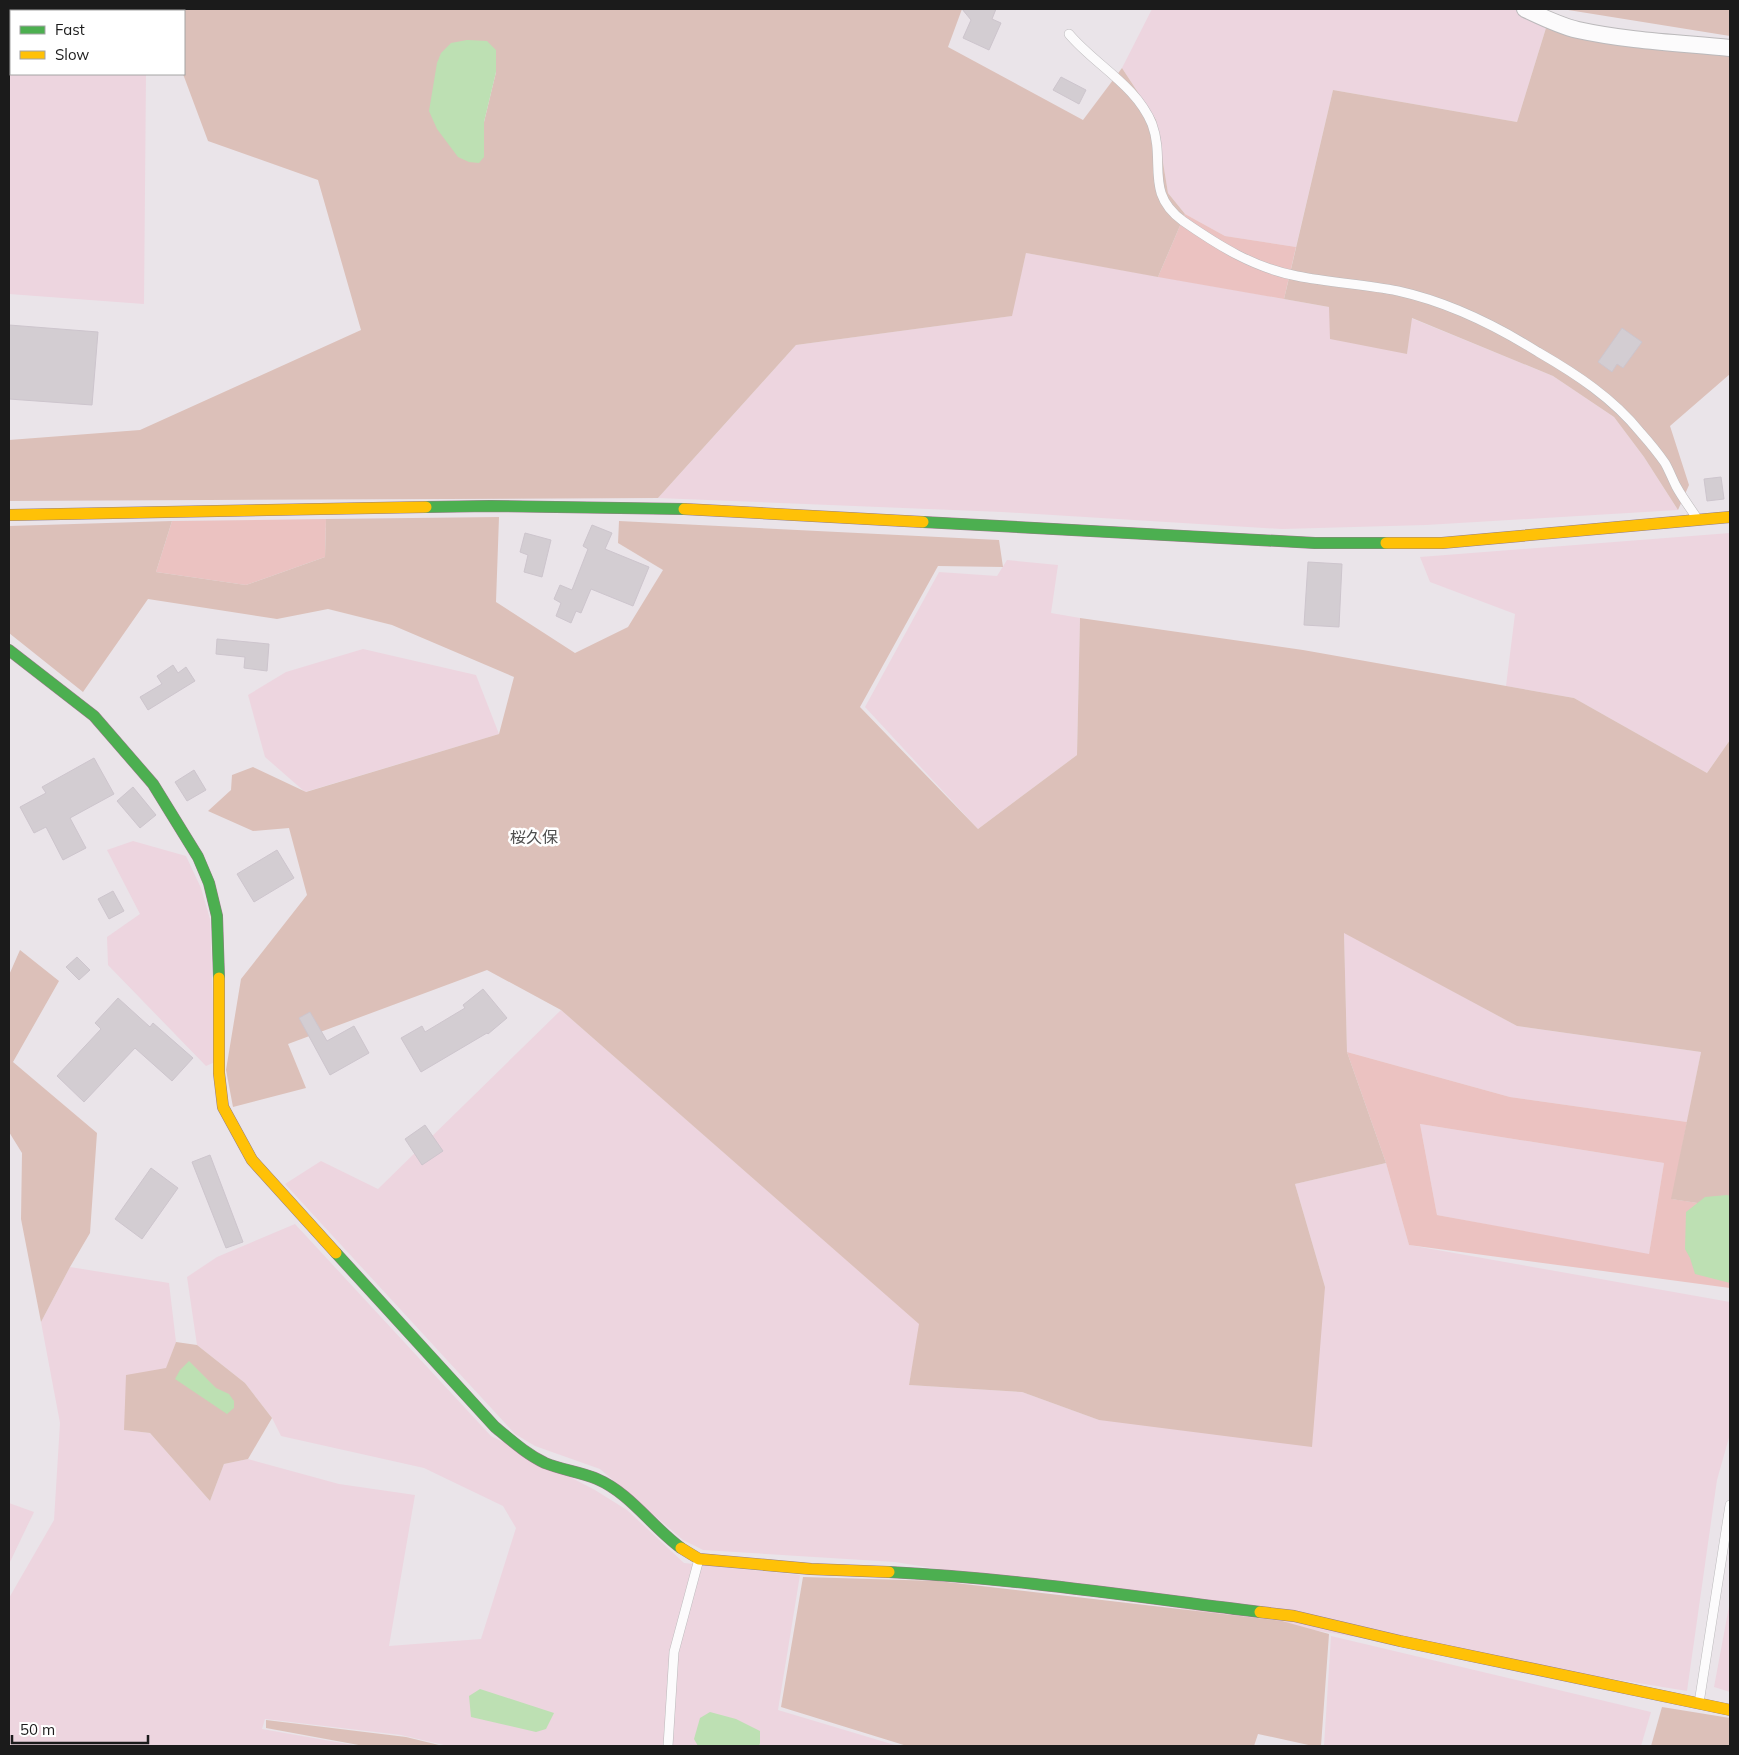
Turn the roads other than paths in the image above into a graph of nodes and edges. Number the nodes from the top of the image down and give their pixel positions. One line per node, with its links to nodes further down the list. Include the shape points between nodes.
1 (1525, 9): 3 (street, via 1577,30)
2 (1069, 34): 6 (lane, via 1138,101 1151,123 1157,142 1162,198 1181,219 1235,255 1263,267 1296,276 1400,291 1467,313 1501,329 1584,380 1612,402 1664,462)
3 (1730, 48)
4 (9, 515): 6 (street, via 490,506 690,508 1315,543 1442,543)
5 (1730, 517): 6 (street)
6 (1698, 520)
7 (9, 650): 9 (street, via 94,716 153,784 198,857 209,883 217,916 219,1073 223,1107 252,1160 494,1427 546,1463 598,1480 616,1491 670,1540)
8 (1730, 1505): 10 (lane)
9 (699, 1559): 10 (street, via 945,1576 1294,1616); 12 (lane, via 674,1652)
10 (1699, 1703): 11 (street)
11 (1730, 1710)
12 (668, 1746)

